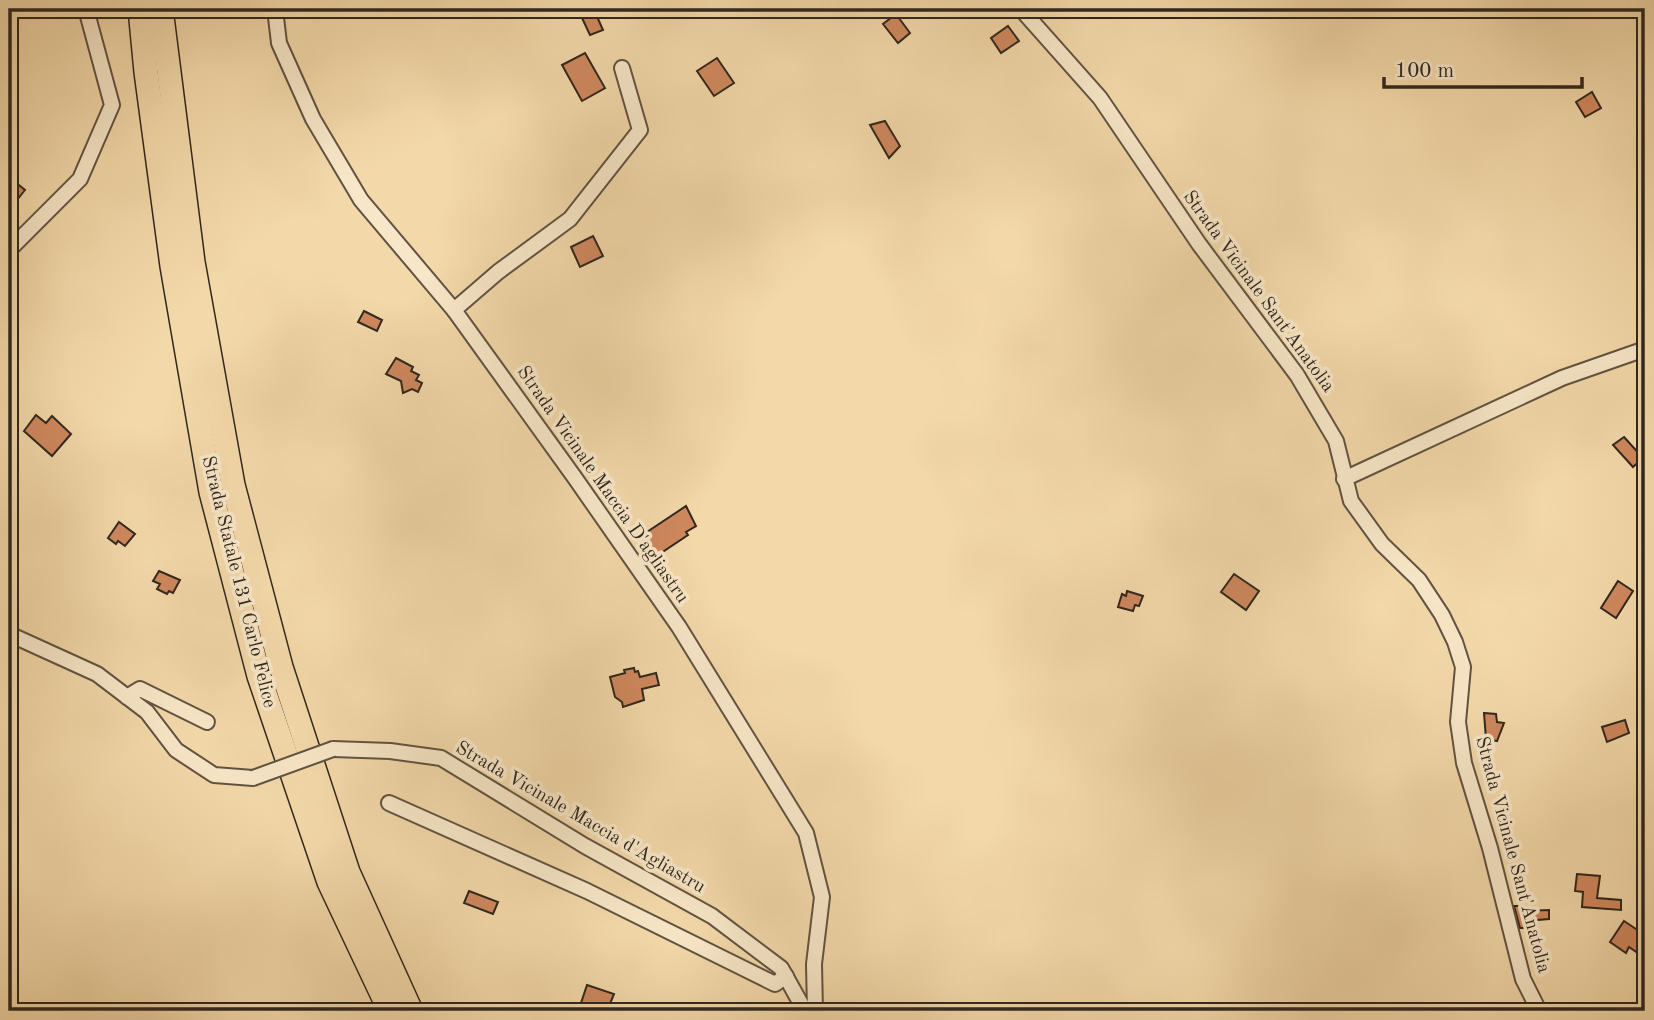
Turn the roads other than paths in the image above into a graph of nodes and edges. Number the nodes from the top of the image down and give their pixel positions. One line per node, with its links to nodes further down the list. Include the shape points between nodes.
1 (86, 9): 7 (street, via 112,105 80,179)
2 (140, 9): 16 (highway, Strada Statale 131 Carlo Felice, via 173,266 211,492 259,676 325,869)
3 (161, 9): 17 (highway, Strada Statale 131 Carlo Felice, via 193,262 233,485 281,667 348,872)
4 (275, 9): 8 (street, Strada Vicinale Maccia D'agliastru, via 279,43 313,119 347,177 361,200)
5 (1021, 9): 10 (street, Strada Vicinale Sant'Anatolia, via 1100,98 1199,244 1297,375 1336,441)
6 (622, 68): 8 (street, via 640,131 570,219)
7 (9, 250)
8 (454, 310): 19 (street, Strada Vicinale Maccia D'agliastru, via 679,627 806,832 822,897 814,964)
9 (1645, 349): 10 (street, via 1562,378)
10 (1344, 479): 20 (street, Strada Vicinale Sant'Anatolia, via 1359,513 1382,544 1419,580 1455,642 1463,667 1458,722 1464,763 1523,979)
11 (9, 634): 12 (street, Strada Vicinale Maccia d'Agliastru, via 97,674)
12 (127, 696): 13 (street, via 140,689); 15 (street, Strada Vicinale Maccia d'Agliastru, bridge, via 147,712 176,750 214,775 253,778 333,749 440,758 712,916)
13 (207, 722)
14 (389, 803): 15 (street, via 587,891 775,984)
15 (786, 976): 18 (street, Strada Vicinale Maccia d'Agliastru)
16 (390, 1011)
17 (411, 1011)
18 (805, 1011)
19 (815, 1011)
20 (1539, 1011)

